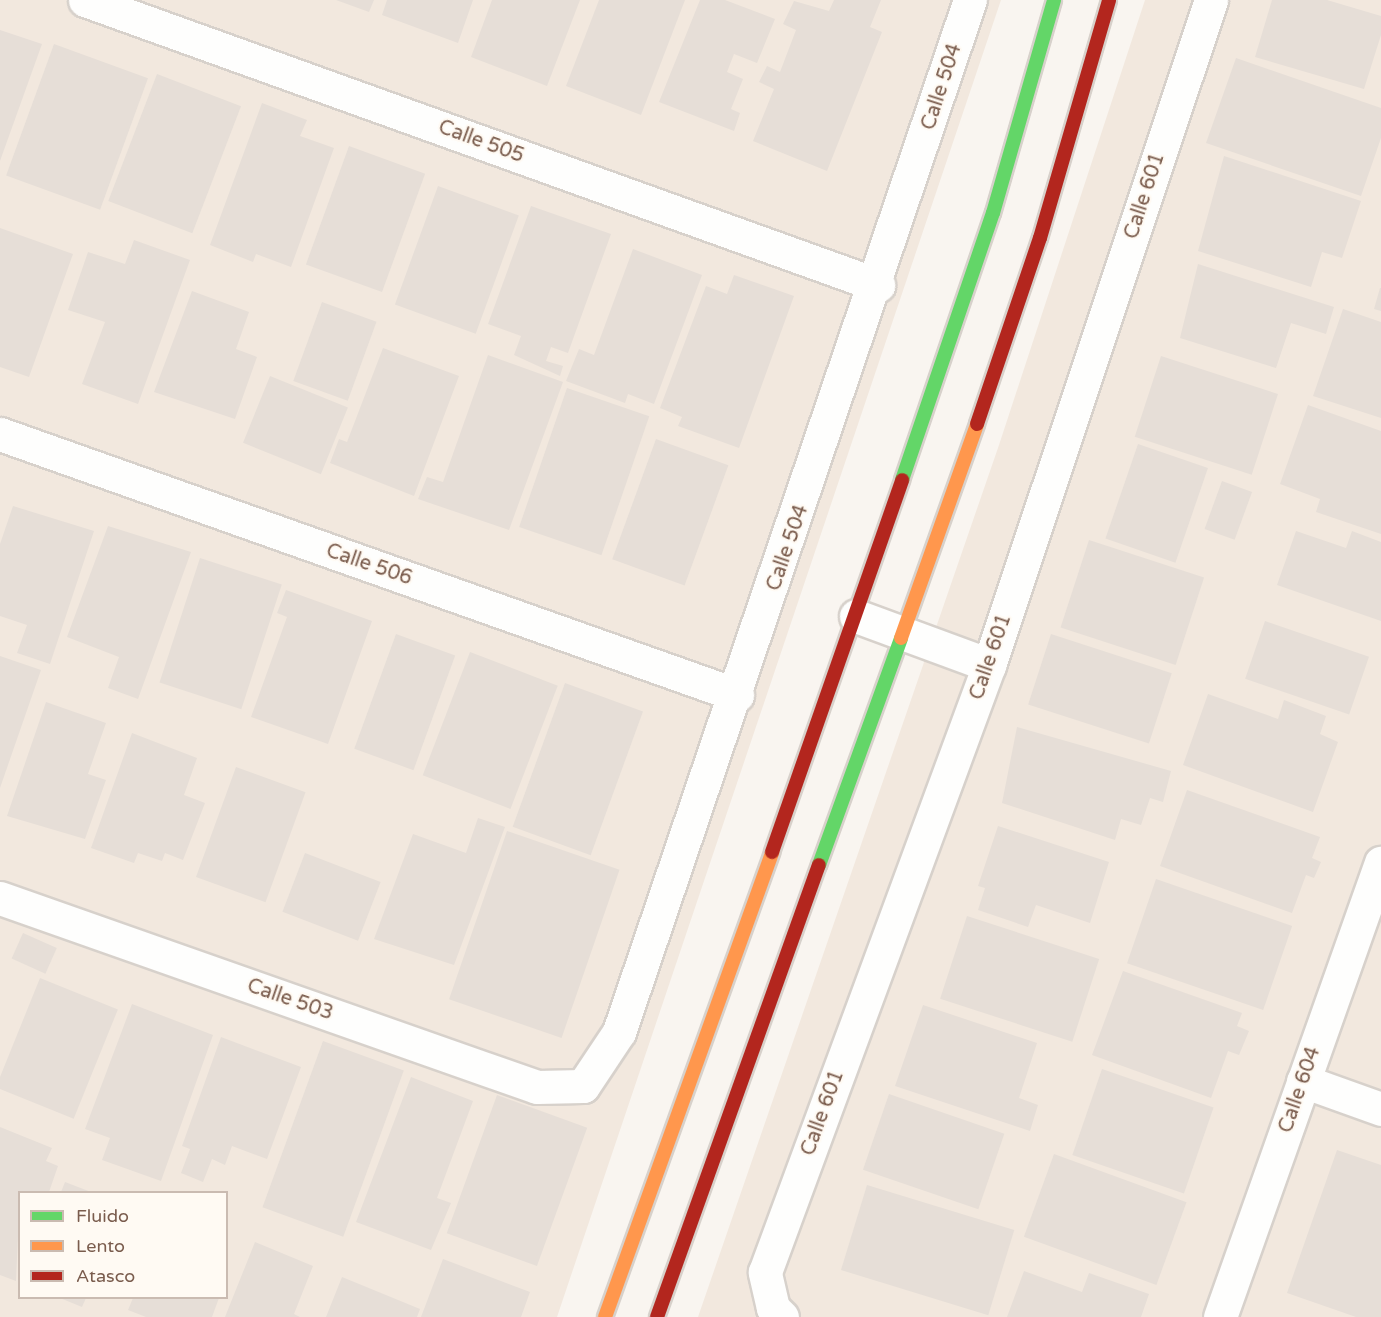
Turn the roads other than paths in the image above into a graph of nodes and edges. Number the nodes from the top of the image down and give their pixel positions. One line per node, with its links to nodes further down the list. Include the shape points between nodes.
1 (85, 0): 6 (street, Calle 505)
2 (970, 0): 6 (street, Calle 504)
3 (1054, 0): 8 (street, via 993,213)
4 (1109, 0): 9 (street, via 1040,238)
5 (1210, 0): 10 (street, Calle 601)
6 (878, 285): 11 (street, Calle 504)
7 (0, 434): 11 (street, Calle 506)
8 (856, 616): 9 (street); 18 (street)
9 (903, 633): 10 (street); 19 (street)
10 (989, 665): 17 (street, Calle 601, via 765,1272)
11 (737, 695): 15 (street, Calle 504, via 619,1032)
12 (1381, 863): 14 (street, Calle 604)
13 (0, 898): 15 (street, Calle 503, via 537,1087)
14 (1303, 1081): 16 (street); 20 (street, Calle 604)
15 (583, 1086)
16 (1381, 1109)
17 (777, 1313)
18 (605, 1317)
19 (657, 1317)
20 (1220, 1317)

